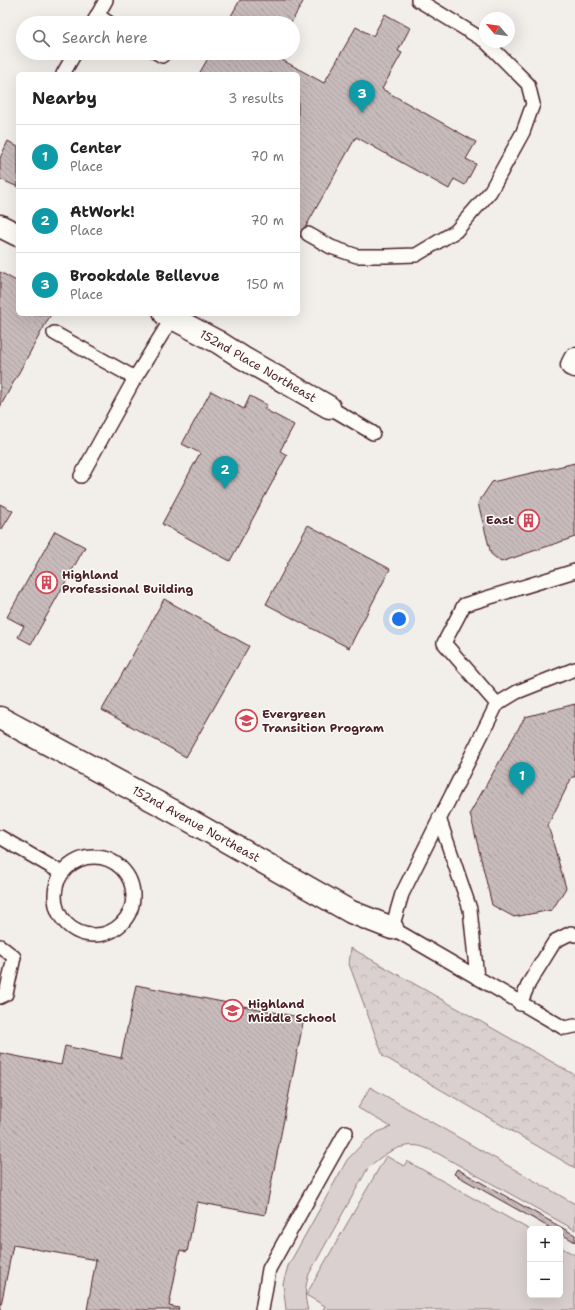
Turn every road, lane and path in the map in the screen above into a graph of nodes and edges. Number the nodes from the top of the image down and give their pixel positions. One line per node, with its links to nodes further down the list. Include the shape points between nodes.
1 (106, 0): 3 (lane)
2 (418, 0): 4 (lane)
3 (97, 16)
4 (479, 37)
5 (493, 48): 10 (lane, via 528,84 533,104 523,132 490,192 456,231 416,255 386,256 357,256 331,247)
6 (71, 60): 7 (lane)
7 (64, 72)
8 (0, 226): 9 (street)
9 (16, 234)
10 (308, 234)
11 (169, 316): 15 (lane); 16 (street, 152nd Place Northeast)
12 (54, 333): 15 (lane)
13 (575, 359): 14 (street, via 572,365)
14 (575, 366)
15 (135, 378): 18 (lane)
16 (329, 407): 17 (lane)
17 (373, 432)
18 (81, 476)
19 (575, 571): 21 (lane, via 464,605 444,643)
20 (575, 669): 21 (lane, via 517,692)
21 (497, 704): 23 (lane)
22 (0, 718): 26 (street, 152nd Avenue Northeast, via 173,811 351,912)
23 (439, 818): 26 (lane, via 402,894); 29 (lane, via 470,909)
24 (0, 837): 25 (lane)
25 (62, 873): 25 (lane, via 56,885 54,898 57,910 74,930 98,935 121,924 133,901 132,888 119,866 108,859 82,858)
26 (392, 928): 29 (lane)
27 (575, 935): 31 (lane, via 571,933 555,941)
28 (0, 946): 30 (lane, via 14,957 6,994)
29 (477, 978): 31 (lane)
30 (0, 997)
31 (520, 1004): 32 (lane, via 564,1028)
32 (575, 1026)
33 (346, 1132): 34 (lane, via 269,1269)
34 (262, 1310)

